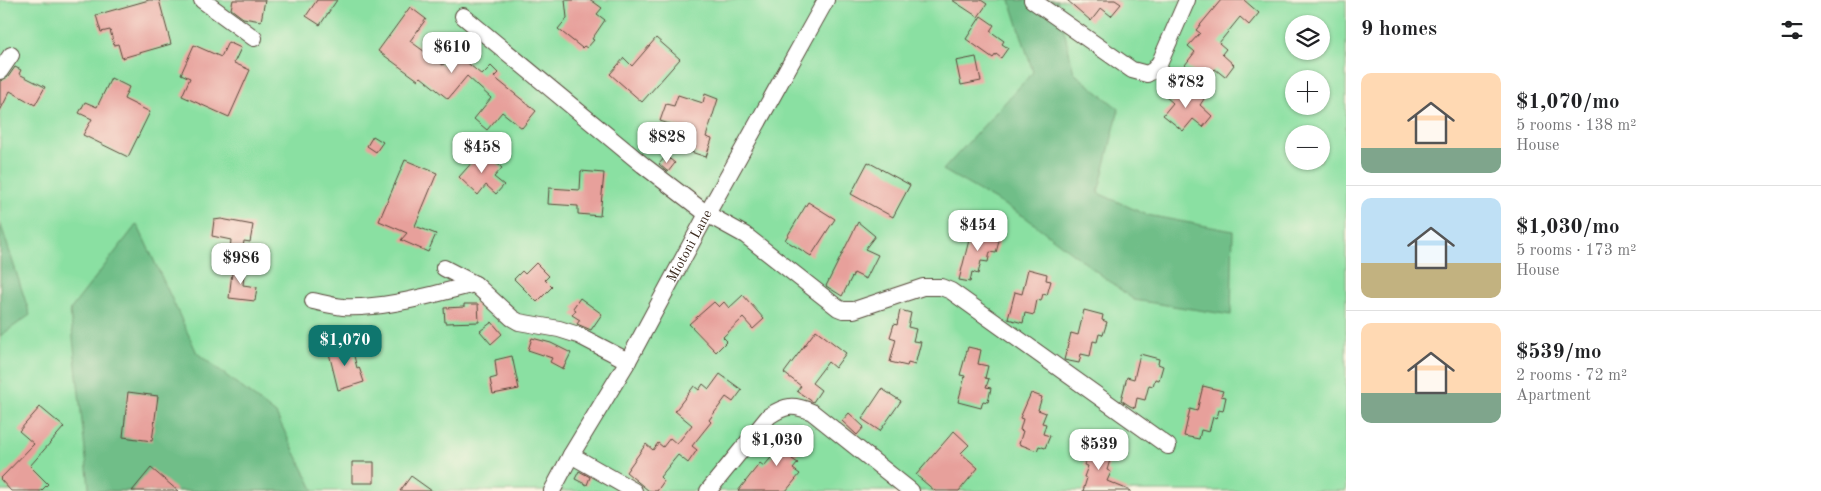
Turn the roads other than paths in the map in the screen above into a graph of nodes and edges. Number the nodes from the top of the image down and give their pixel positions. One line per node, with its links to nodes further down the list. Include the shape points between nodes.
1 (202, 0): 6 (street)
2 (826, 0): 9 (street, Miotoni Lane)
3 (1032, 0): 4 (street, via 1132,70 1147,74 1160,62)
4 (1187, 0)
5 (463, 16): 9 (street)
6 (254, 38)
7 (11, 54): 8 (street)
8 (0, 71)
9 (707, 214): 13 (street, Miotoni Lane); 14 (street, via 739,231 843,310 854,310 923,287 941,287 951,291)
10 (444, 268): 11 (street)
11 (475, 284): 12 (street, via 372,305 342,307); 13 (street, via 519,322 578,335)
12 (313, 301)
13 (628, 361): 15 (street, Miotoni Lane)
14 (1168, 446)
15 (571, 455): 16 (street, Miotoni Lane); 17 (street)
16 (552, 491)
17 (634, 491)
18 (708, 491): 19 (street, via 769,416 787,406 812,412)
19 (911, 491)

